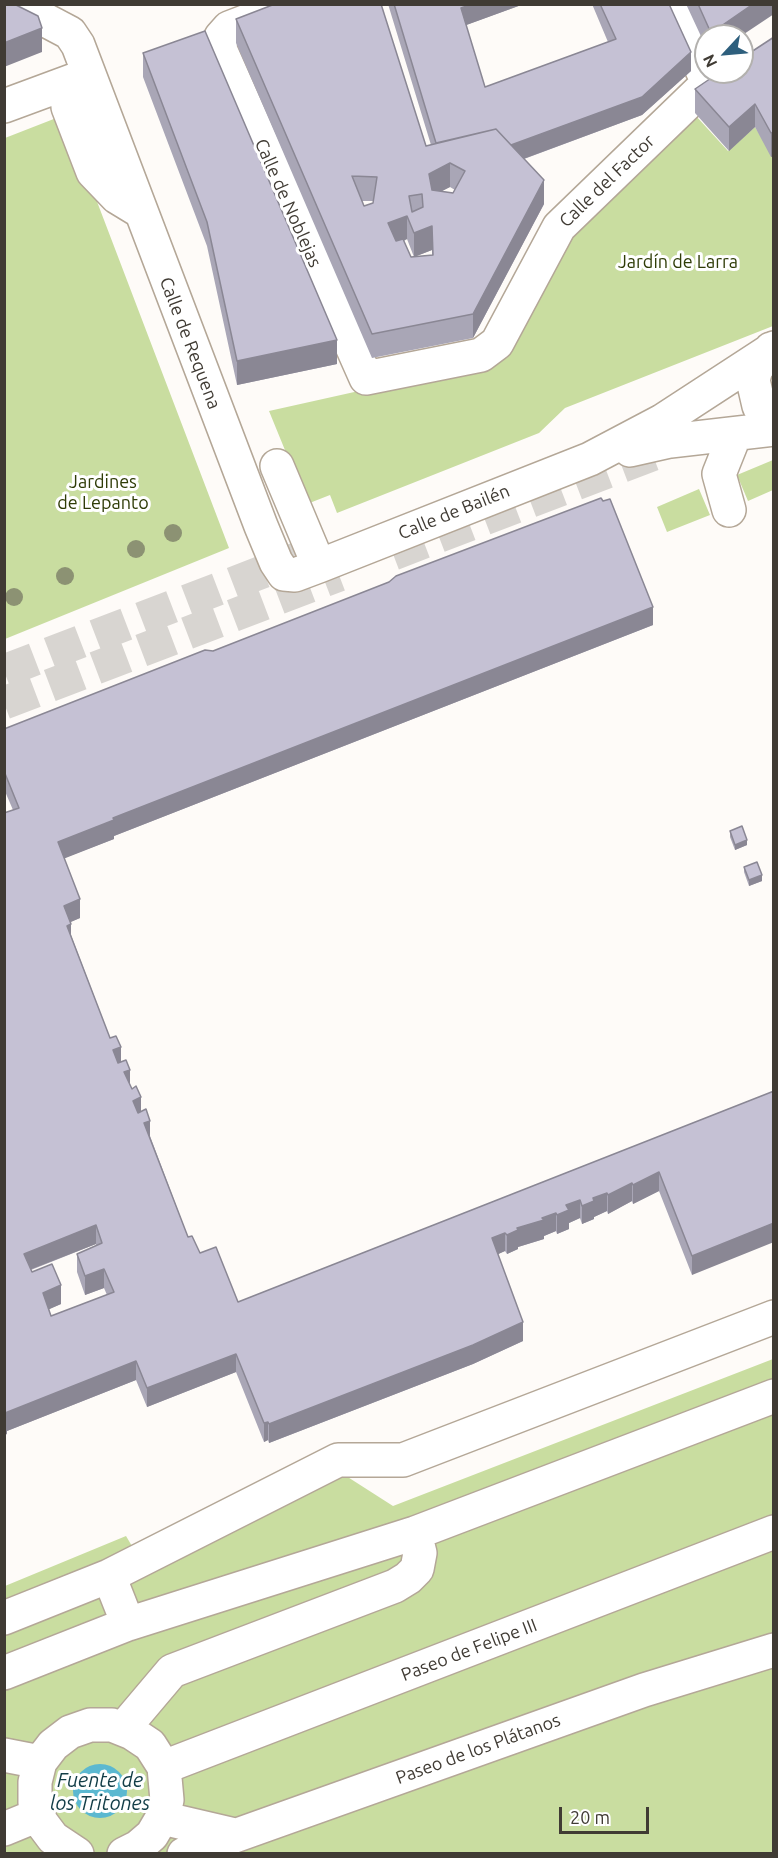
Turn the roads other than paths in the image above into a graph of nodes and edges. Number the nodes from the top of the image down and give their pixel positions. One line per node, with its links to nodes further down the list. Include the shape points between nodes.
1 (15, 4): 5 (street, Calle de Requena, via 70,33)
2 (291, 4): 10 (street, Calle de Noblejas, via 229,28 221,37 220,49 366,378 481,355)
3 (672, 4): 4 (street)
4 (694, 28)
5 (88, 75): 7 (street); 9 (street, Calle de Requena)
6 (714, 84): 10 (street, Calle del Factor, via 559,227)
7 (4, 106)
8 (68, 107): 9 (street, via 93,172 117,196)
9 (140, 211): 18 (street, Calle de Requena, via 280,570 295,575)
10 (497, 342)
11 (772, 348): 12 (street, via 756,369 753,380 759,406); 15 (street, Calle de Bailén, via 662,421)
12 (774, 420)
13 (774, 429): 14 (street, Calle de Bailén)
14 (735, 434): 15 (street, Calle de Bailén, via 670,441); 17 (street, via 719,474)
15 (590, 459): 18 (street, Calle de Bailén)
16 (277, 466): 18 (street)
17 (729, 510)
18 (319, 566)
19 (774, 1317): 23 (street, via 403,1460 338,1460)
20 (774, 1396): 22 (street)
21 (774, 1532): 31 (street, Paseo de Felipe III)
22 (415, 1533): 25 (street); 28 (street, via 420,1553 417,1569 408,1578 172,1671)
23 (109, 1576): 24 (street); 25 (street)
24 (4, 1618)
25 (128, 1624): 27 (street)
26 (774, 1650): 35 (street, Paseo de los Plátanos, via 644,1690)
27 (4, 1673)
28 (123, 1729): 30 (street, via 90,1725 70,1732); 31 (street, via 150,1745)
29 (4, 1755): 30 (street)
30 (40, 1762): 32 (street, via 35,1782)
31 (164, 1767): 33 (street, via 167,1800)
32 (38, 1815): 34 (street); 36 (street, via 53,1838)
33 (162, 1818): 35 (street); 37 (street, via 152,1835)
34 (4, 1829)
35 (235, 1835): 38 (street, Paseo de los Plátanos)
36 (71, 1853)
37 (124, 1854)
38 (184, 1854)

